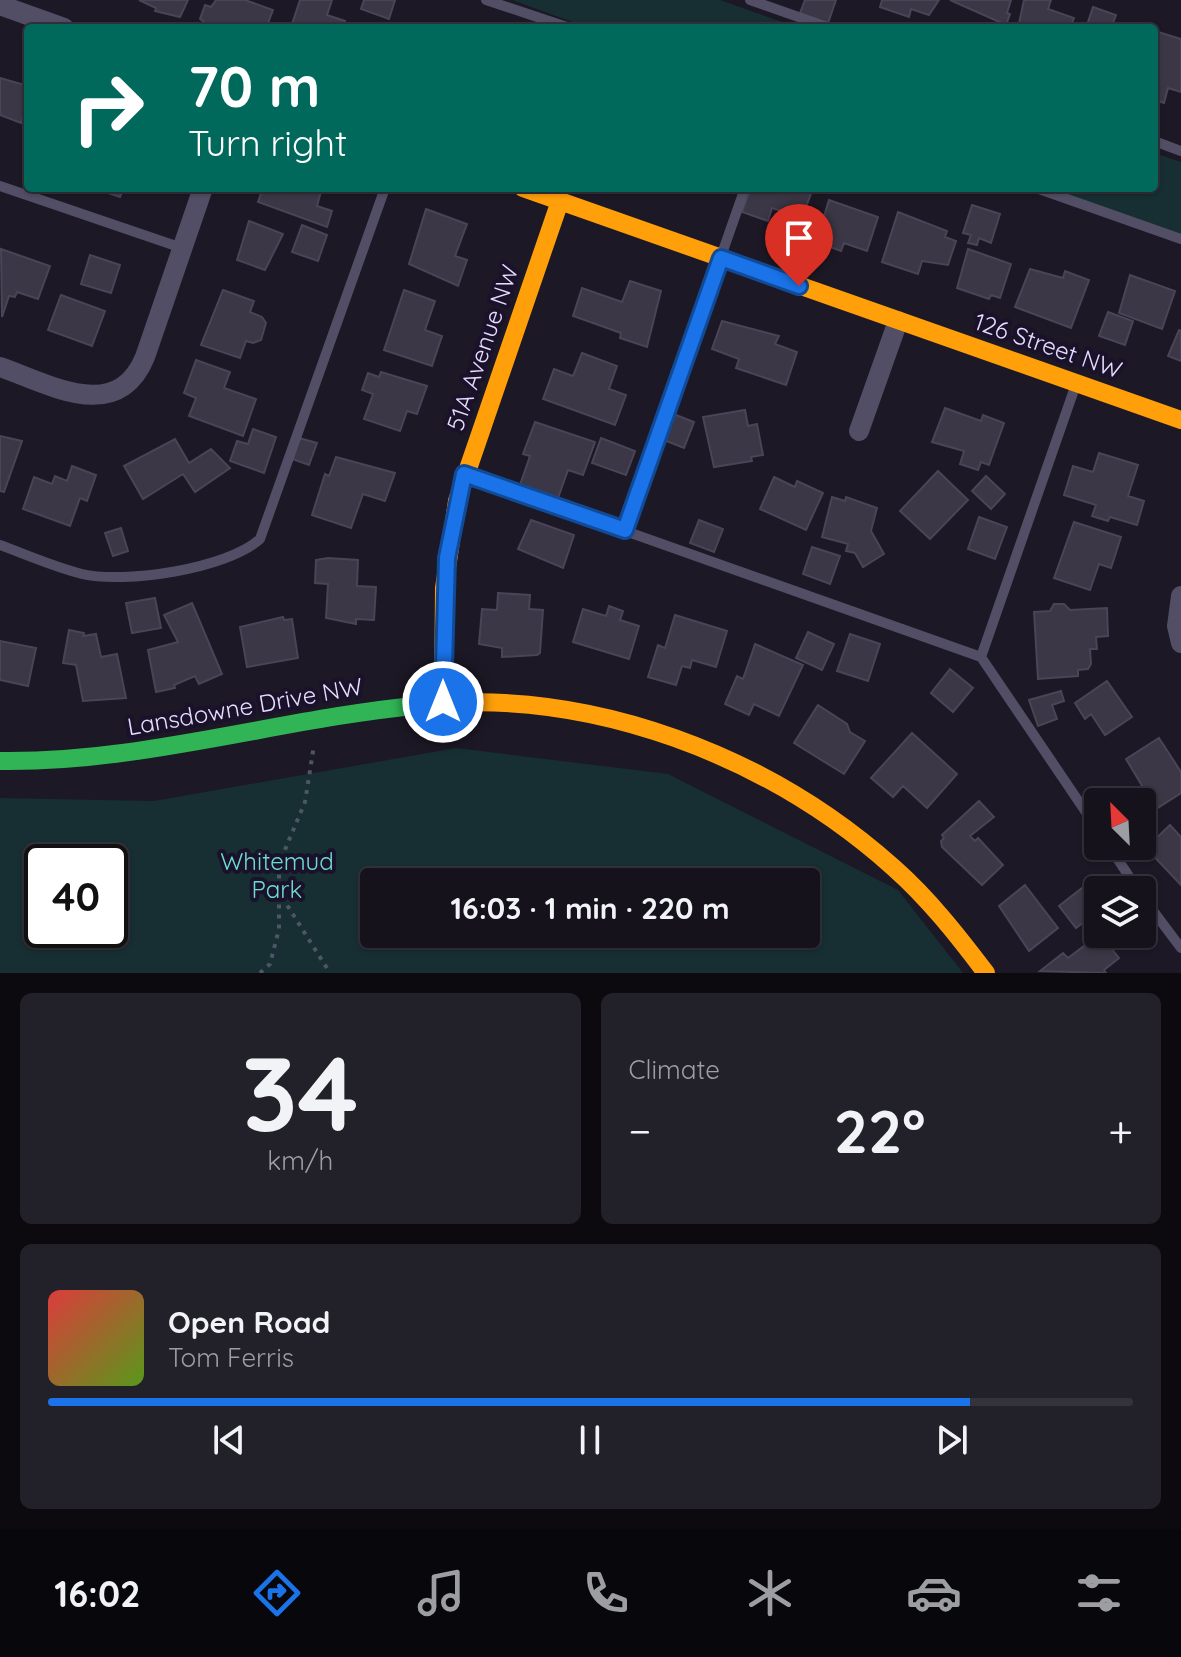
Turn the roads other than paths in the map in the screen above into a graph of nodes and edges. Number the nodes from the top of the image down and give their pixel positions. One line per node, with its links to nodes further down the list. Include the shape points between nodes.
1 (486, 0): 5 (lane)
2 (750, 0): 6 (lane)
3 (12, 5): 4 (street)
4 (55, 24)
5 (558, 24)
6 (819, 24)
7 (1158, 142): 8 (lane)
8 (1181, 151)
9 (0, 186): 17 (lane)
10 (202, 192): 17 (street)
11 (384, 192): 26 (lane, via 260,539 229,557 107,577 81,574)
12 (534, 192): 15 (street, 126 Street NW)
13 (744, 192): 18 (lane)
14 (1047, 192): 16 (lane)
15 (560, 201): 18 (street, 126 Street NW); 24 (street, 51A Avenue NW)
16 (1181, 239)
17 (182, 248): 20 (street, via 145,357 125,385 107,395 84,395)
18 (721, 258): 19 (street, 126 Street NW); 25 (lane)
19 (898, 321): 21 (street, 126 Street NW); 23 (street)
20 (0, 367)
21 (1076, 383): 22 (street, 126 Street NW); 29 (lane)
22 (1181, 420)
23 (859, 431)
24 (464, 474): 25 (lane); 30 (street, 51A Avenue NW, via 447,558)
25 (625, 530): 29 (lane)
26 (0, 545)
27 (1181, 596): 28 (street)
28 (1181, 643)
29 (981, 657): 32 (lane)
30 (443, 702): 31 (street, Lansdowne Drive NW, via 92,758); 35 (street, Lansdowne Drive NW, via 592,715 670,734 754,772 818,809 882,858 937,912)
31 (0, 761)
32 (1084, 809)
33 (1156, 915): 34 (lane)
34 (1181, 948)
35 (986, 973)

